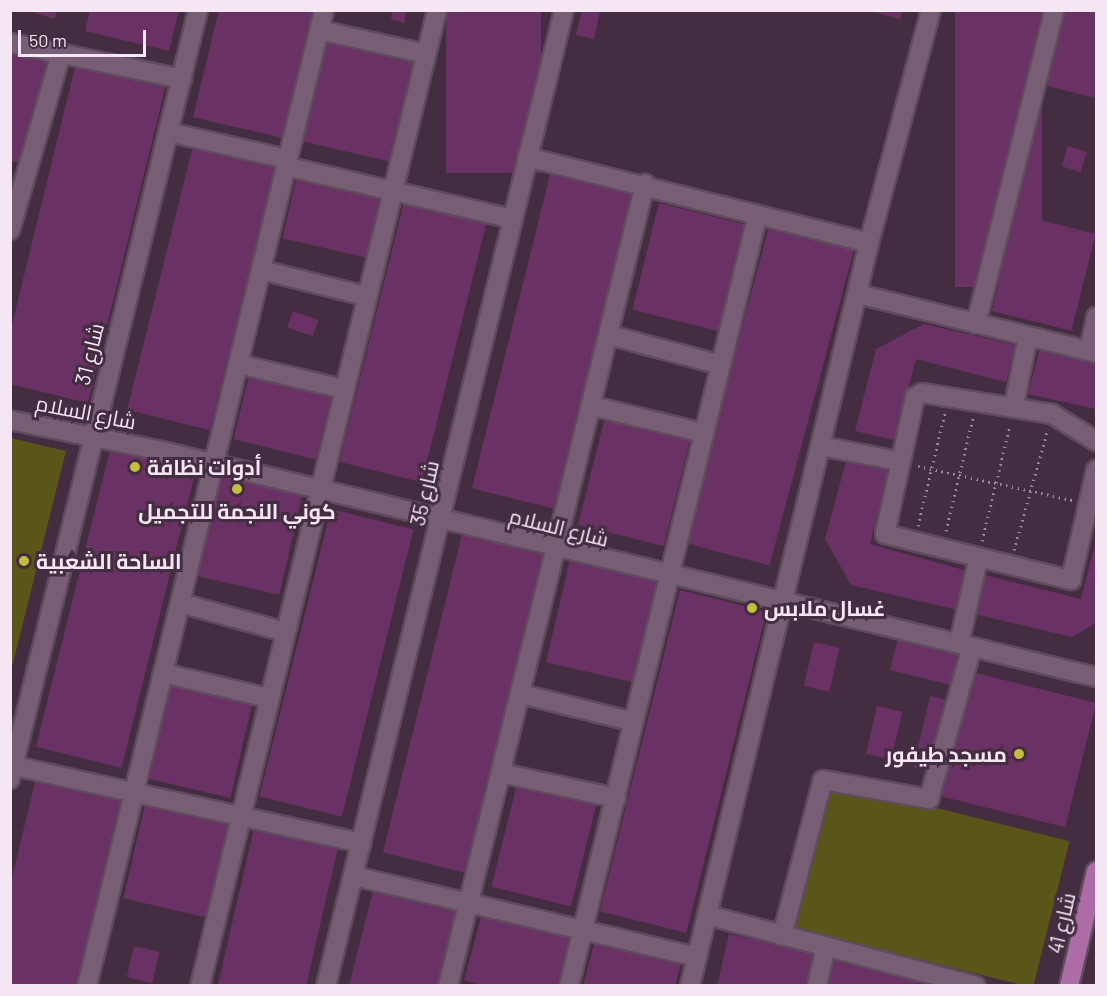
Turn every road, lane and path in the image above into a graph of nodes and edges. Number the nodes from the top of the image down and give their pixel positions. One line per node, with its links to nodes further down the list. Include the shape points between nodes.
1 (198, 10): 11 (street, شارع 31)
2 (324, 10): 7 (street)
3 (436, 10): 10 (street)
4 (564, 10): 13 (street, شارع 35)
5 (931, 10): 21 (street)
6 (1054, 10): 26 (street)
7 (319, 30): 10 (street); 14 (street)
8 (10, 43): 9 (street)
9 (61, 53): 11 (street); 16 (street)
10 (426, 54): 17 (street)
11 (182, 79): 12 (street, شارع 31)
12 (168, 132): 14 (street); 40 (street, شارع 31)
13 (527, 157): 15 (street); 19 (street, شارع 35)
14 (286, 163): 17 (street); 22 (street)
15 (645, 184): 18 (street); 27 (street)
16 (17, 188): 20 (street)
17 (393, 191): 19 (street); 24 (street)
18 (757, 217): 21 (street); 31 (street)
19 (512, 219): 52 (street, شارع 35)
20 (10, 230)
21 (869, 243): 23 (street)
22 (261, 270): 24 (street); 30 (street)
23 (858, 294): 26 (street); 42 (street)
24 (366, 296): 32 (street)
25 (1096, 317): 29 (street)
26 (976, 324): 28 (street)
27 (609, 335): 31 (street); 36 (street)
28 (1028, 336): 29 (street); 35 (street)
29 (1093, 352)
30 (238, 364): 32 (street); 44 (street)
31 (721, 365): 39 (street)
32 (343, 389): 50 (street)
33 (949, 396): 34 (street); 43 (street, via 922,393 915,398); 45 (path)
34 (977, 399): 35 (street); 47 (path)
35 (1014, 405): 37 (street); 48 (path)
36 (592, 406): 39 (street); 54 (street)
37 (1052, 414): 41 (street); 49 (path)
38 (10, 420): 40 (street, شارع السلام)
39 (704, 433): 58 (street)
40 (91, 436): 44 (street, شارع السلام); 68 (street, شارع 31)
41 (1096, 441)
42 (820, 446): 43 (street); 59 (street)
43 (899, 461): 45 (path); 53 (street, via 884,530)
44 (215, 465): 50 (street, شارع السلام); 60 (street)
45 (932, 469): 47 (path); 53 (path)
46 (1096, 470): 51 (street)
47 (960, 474): 48 (path); 55 (path)
48 (996, 483): 49 (path); 56 (path)
49 (1031, 490): 51 (path); 57 (path)
50 (320, 493): 52 (street, شارع السلام); 61 (street)
51 (1093, 505): 57 (street, via 1071,580)
52 (440, 522): 54 (street, شارع السلام); 73 (street, شارع 35)
53 (914, 543): 55 (street)
54 (557, 549): 58 (street, شارع السلام); 65 (street)
55 (942, 550): 56 (street)
56 (978, 560): 57 (street); 62 (street)
57 (1009, 569)
58 (668, 577): 59 (street, شارع السلام); 67 (street)
59 (780, 602): 62 (street, شارع السلام); 77 (street)
60 (180, 603): 61 (street); 63 (street)
61 (285, 632): 66 (street)
62 (965, 646): 64 (street, شارع السلام); 79 (street, via 929,799 824,780)
63 (163, 673): 66 (street); 70 (street)
64 (1096, 677)
65 (521, 694): 67 (street); 69 (street)
66 (269, 698): 72 (street)
67 (634, 722): 71 (street)
68 (12, 772): 70 (street)
69 (501, 773): 71 (street); 76 (street)
70 (134, 792): 72 (street); 83 (street)
71 (616, 798): 78 (street)
72 (241, 816): 73 (street); 84 (street)
73 (362, 843): 75 (street, شارع 35)
74 (1096, 871): 91 (main road, شارع 41)
75 (354, 876): 76 (street); 85 (street, شارع 35)
76 (469, 901): 78 (street); 86 (street)
77 (707, 915): 79 (street); 81 (street)
78 (583, 931): 81 (street); 87 (street)
79 (782, 936): 80 (street)
80 (826, 946): 82 (street); 89 (street)
81 (697, 957): 88 (street)
82 (933, 980): 90 (street)
83 (87, 986)
84 (200, 986)
85 (326, 986)
86 (448, 986)
87 (569, 986)
88 (690, 986)
89 (818, 986)
90 (976, 986)
91 (1069, 986)

